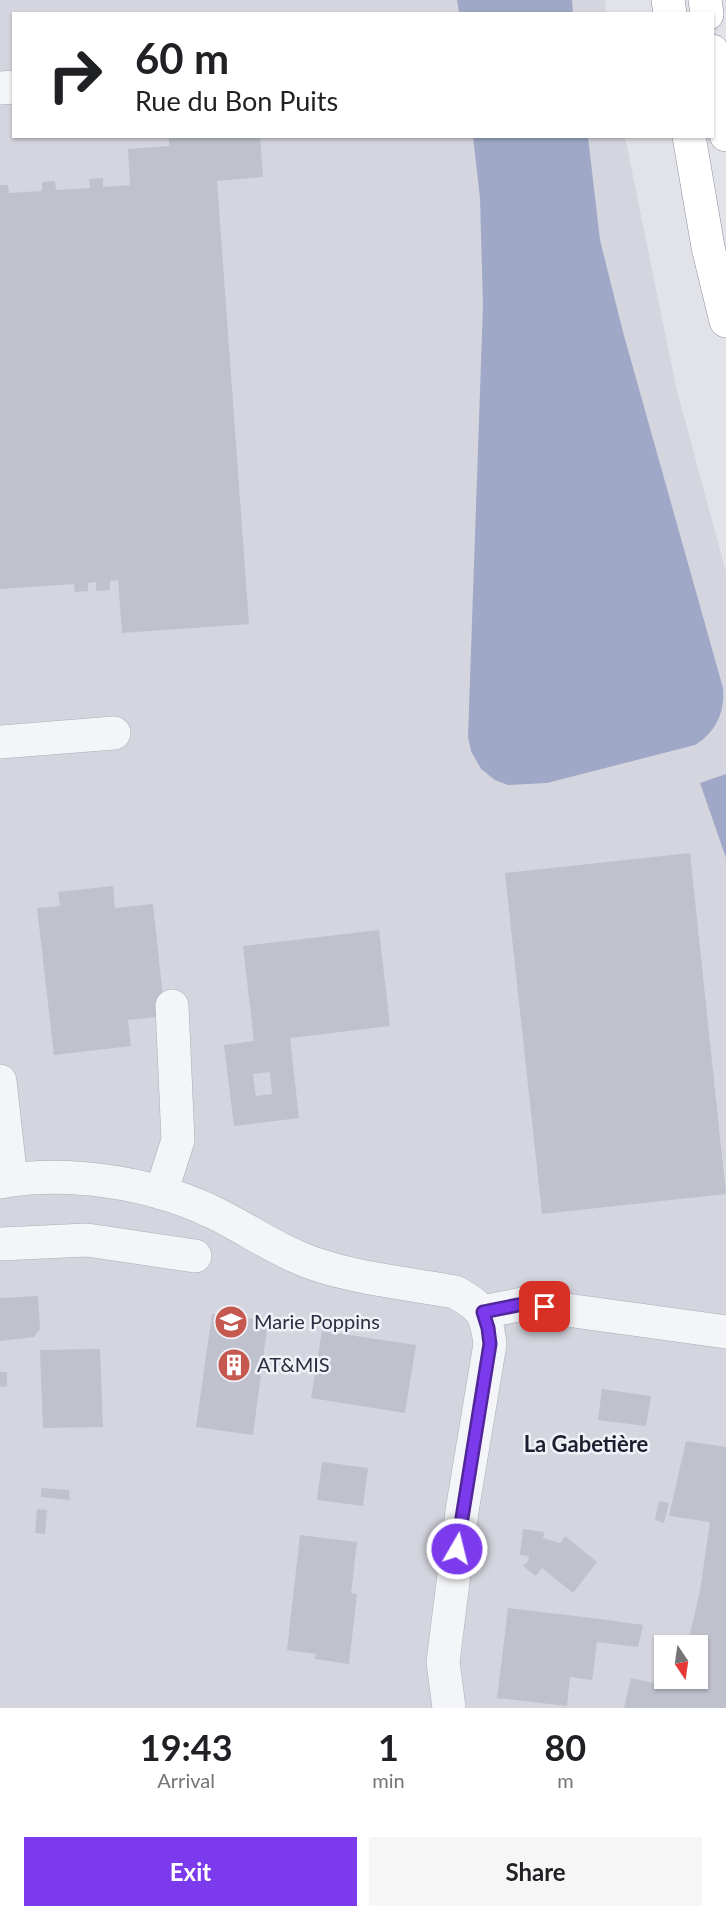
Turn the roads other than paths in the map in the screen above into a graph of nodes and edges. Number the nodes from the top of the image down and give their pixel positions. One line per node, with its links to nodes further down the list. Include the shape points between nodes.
1 (714, 63): 2 (highway)
2 (726, 135)
3 (690, 138): 4 (highway, via 708,248)
4 (726, 321)
5 (114, 733): 6 (street)
6 (0, 742)
7 (172, 1006): 10 (street, via 178,1140)
8 (0, 1081): 9 (street)
9 (6, 1181): 10 (street, via 70,1177)
10 (160, 1193): 13 (street, via 210,1210 295,1257 335,1270 455,1292)
11 (0, 1244): 12 (street, via 87,1240)
12 (195, 1256)
13 (483, 1312): 14 (street, via 523,1304); 15 (street, via 490,1344 462,1511 443,1662)
14 (726, 1332)
15 (449, 1708)

